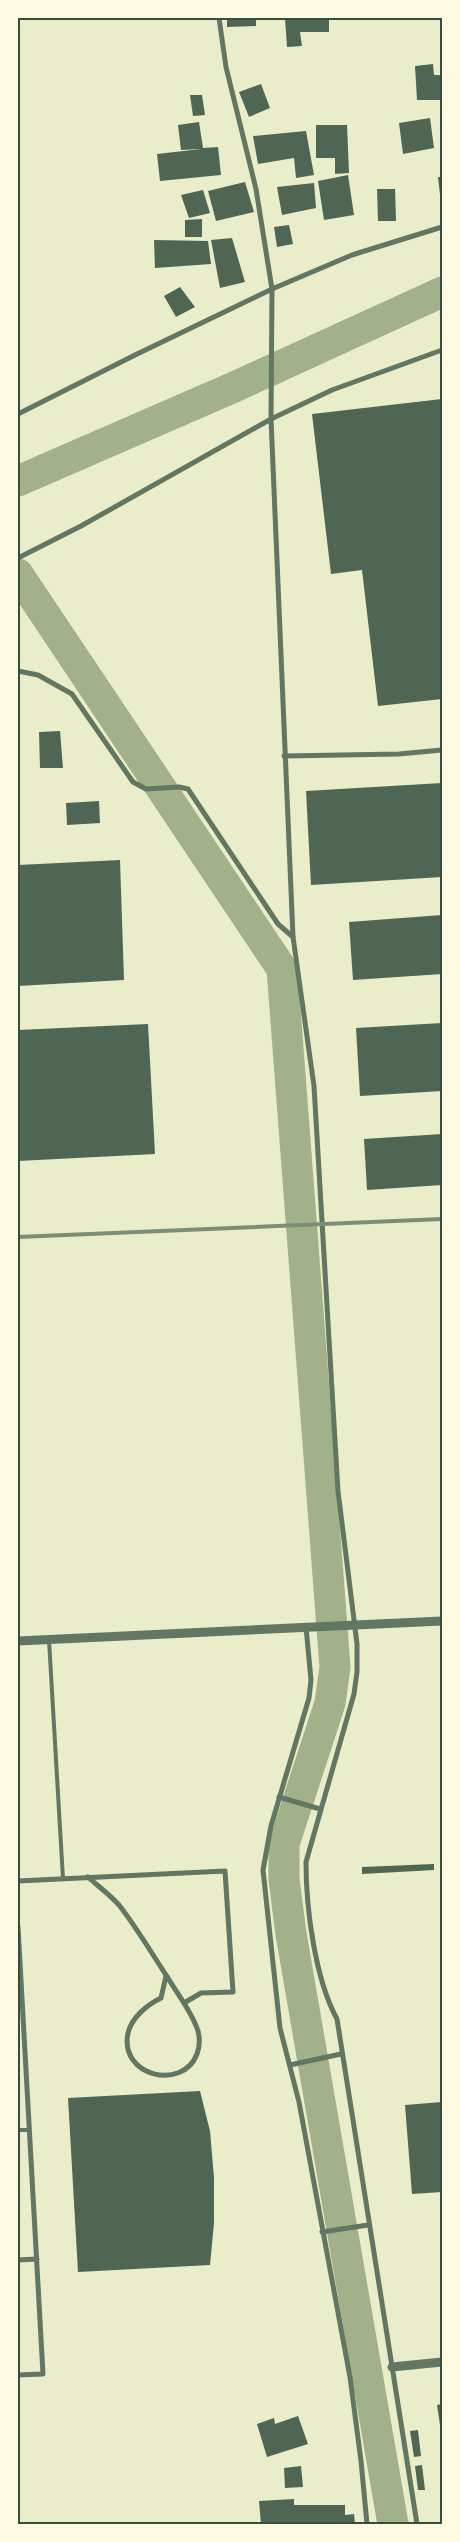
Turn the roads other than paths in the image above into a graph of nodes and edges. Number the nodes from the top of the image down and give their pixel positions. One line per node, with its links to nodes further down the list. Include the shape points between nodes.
1 (219, 18): 3 (street, via 226,67 256,190)
2 (442, 227): 3 (street, via 352,255)
3 (272, 289): 5 (street); 6 (street)
4 (442, 350): 6 (street, via 332,390)
5 (18, 414)
6 (271, 419): 7 (street, via 81,526); 10 (street)
7 (19, 557)
8 (18, 671): 11 (street, via 38,675 72,694 133,782 146,789 188,789 278,924)
9 (442, 750): 10 (street)
10 (284, 756): 11 (street)
11 (293, 936): 13 (street, via 314,1086 338,1491)
12 (442, 1621): 13 (street)
13 (350, 1625): 14 (street); 18 (street, via 357,1644 354,1694)
14 (311, 1627): 15 (street); 17 (street, via 309,1698)
15 (49, 1640): 16 (street); 20 (lane)
16 (18, 1641)
17 (282, 1798): 18 (street); 27 (street, via 271,1826 263,1870 280,2028)
18 (320, 1809): 26 (street, via 306,1862 306,1884 326,2001 337,2019)
19 (88, 1877): 20 (street); 23 (street, via 118,1904); 25 (street, via 225,1871 233,1992 201,1993)
20 (63, 1879): 21 (street)
21 (18, 1881)
22 (18, 1927): 24 (street)
23 (166, 1976): 25 (street); 25 (street, via 161,1998 143,2010 129,2030 129,2053 140,2069 169,2075 182,2071 194,2060 200,2045 199,2035)
24 (19, 1991): 29 (street)
25 (184, 2003)
26 (341, 2054): 27 (street); 30 (street)
27 (290, 2065): 31 (street)
28 (18, 2130): 29 (lane)
29 (29, 2130): 32 (street)
30 (365, 2226): 31 (street); 35 (street)
31 (322, 2232): 37 (street, via 350,2377)
32 (37, 2259): 33 (street); 36 (street, via 43,2374)
33 (18, 2260)
34 (442, 2362): 35 (street)
35 (392, 2367): 38 (street)
36 (18, 2375)
37 (366, 2524)
38 (416, 2524)

